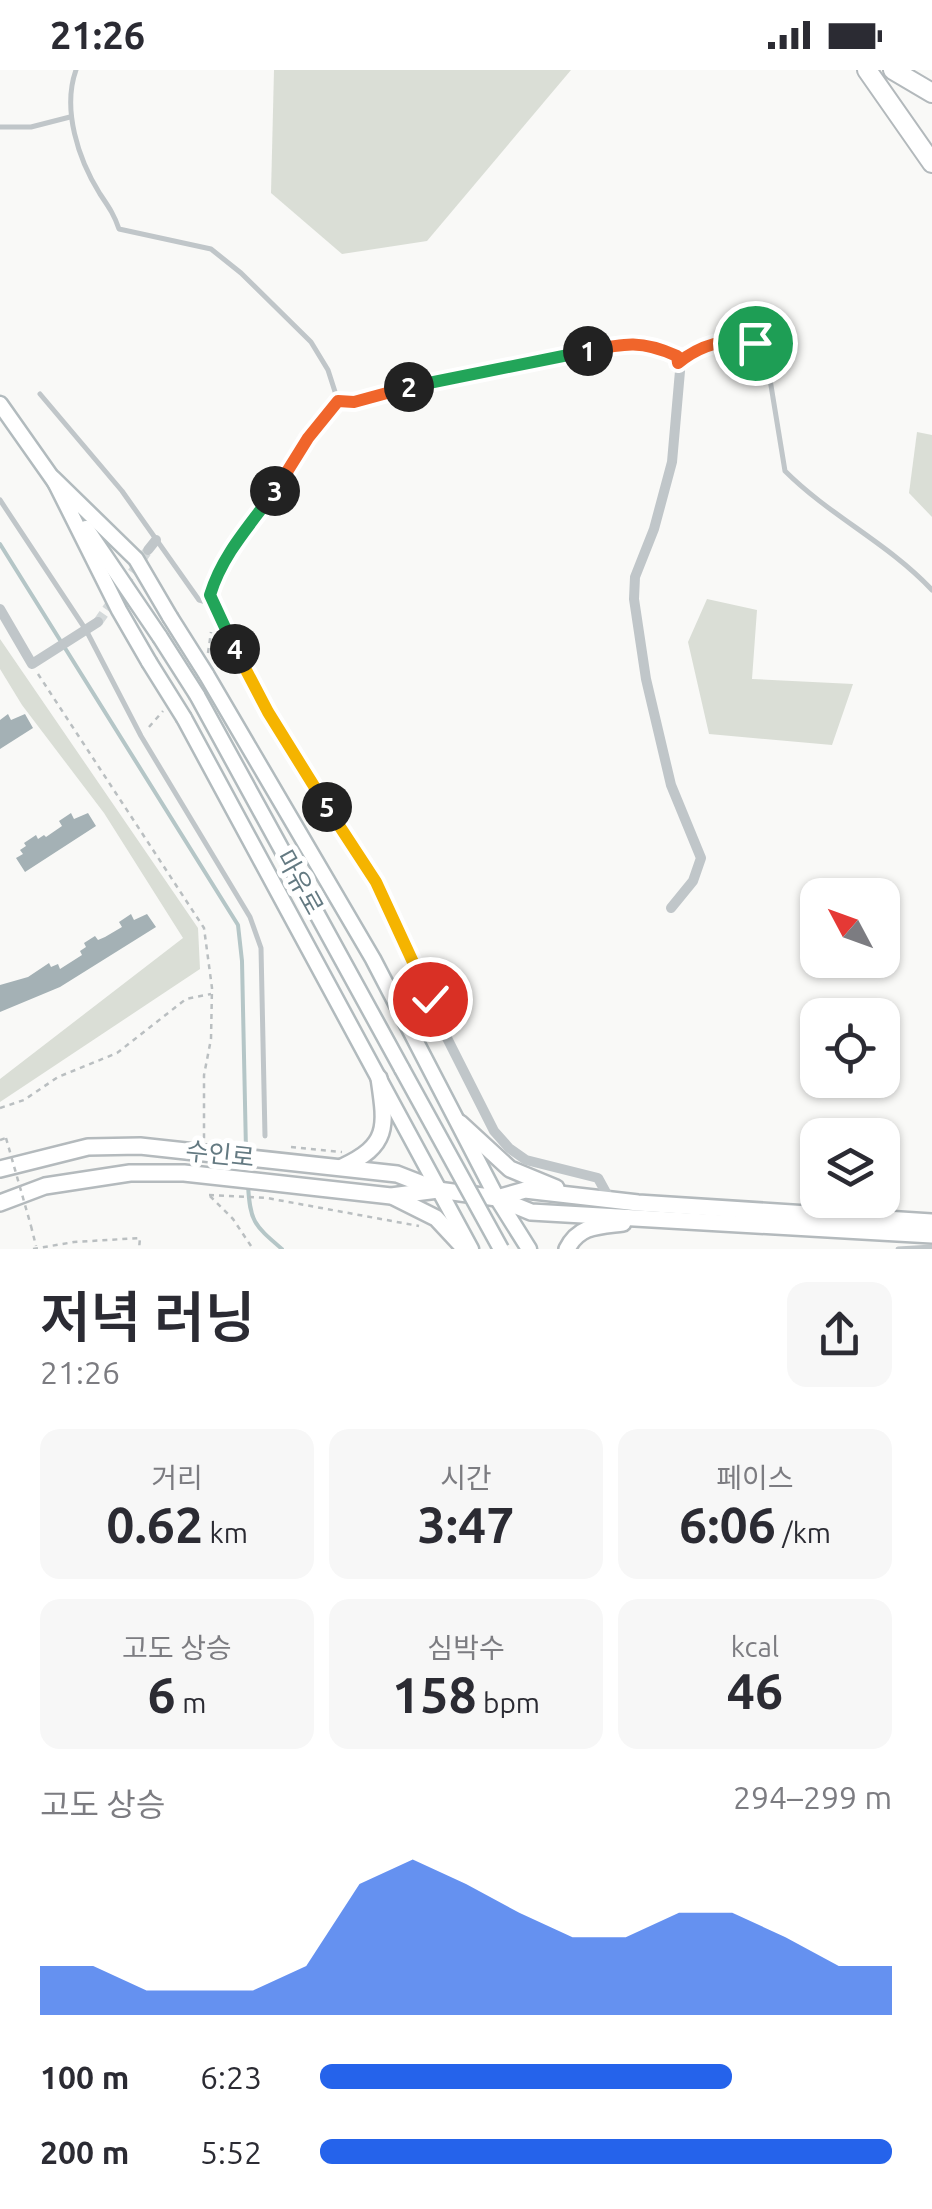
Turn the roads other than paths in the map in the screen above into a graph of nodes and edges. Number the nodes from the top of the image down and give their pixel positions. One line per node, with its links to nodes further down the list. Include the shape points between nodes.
1 (76, 70): 5 (lane)
2 (868, 70): 7 (highway)
3 (893, 70): 4 (highway)
4 (932, 93)
5 (70, 117): 6 (lane); 10 (lane, via 119,229 210,249 241,273 311,342)
6 (0, 127)
7 (932, 162)
8 (678, 363): 10 (street, via 677,356 655,346 627,343); 16 (lane, via 696,348 755,343 766,355 785,471 908,564); 21 (street, via 672,462 634,599 671,785 701,858)
9 (40, 394): 14 (lane)
10 (338, 401): 17 (street, via 229,552 216,574)
11 (0, 404): 12 (main road)
12 (53, 478): 22 (main road, bridge, via 119,610); 23 (main road, bridge, via 136,560 374,959); 38 (main road, 마유로, bridge, via 198,694)
13 (0, 500): 20 (lane)
14 (156, 540): 15 (street); 17 (lane, via 198,600)
15 (148, 550)
16 (932, 590)
17 (213, 604): 31 (street, via 268,712 376,882 494,1131 526,1160 598,1178)
18 (0, 609): 20 (street, via 38,661)
19 (98, 622): 20 (street)
20 (84, 632): 24 (lane, via 262,948)
21 (671, 908)
22 (379, 1078): 25 (main road, via 386,1122 378,1141 368,1155); 27 (main road)
23 (460, 1123): 29 (main road, via 510,1168); 30 (main road)
24 (265, 1136)
25 (341, 1168): 26 (main road, 수인로, via 140,1146 88,1148); 27 (main road, 수인로, via 397,1174)
26 (0, 1170)
27 (438, 1190): 28 (main road, 수인로); 30 (main road, 수인로); 37 (main road)
28 (391, 1196): 32 (main road, 수인로, via 220,1186 184,1173 45,1186); 37 (main road, via 436,1218)
29 (573, 1196): 30 (main road, 수인로, via 525,1190); 31 (main road, 수인로)
30 (498, 1198): 33 (main road, 수인로, via 531,1212); 39 (main road)
31 (610, 1200): 34 (main road, 수인로)
32 (0, 1203)
33 (663, 1219): 35 (main road, 수인로); 40 (main road, via 585,1228)
34 (932, 1222)
35 (932, 1235)
36 (932, 1247): 41 (lane)
37 (468, 1249)
38 (501, 1249)
39 (529, 1249)
40 (568, 1249)
41 (898, 1249)

